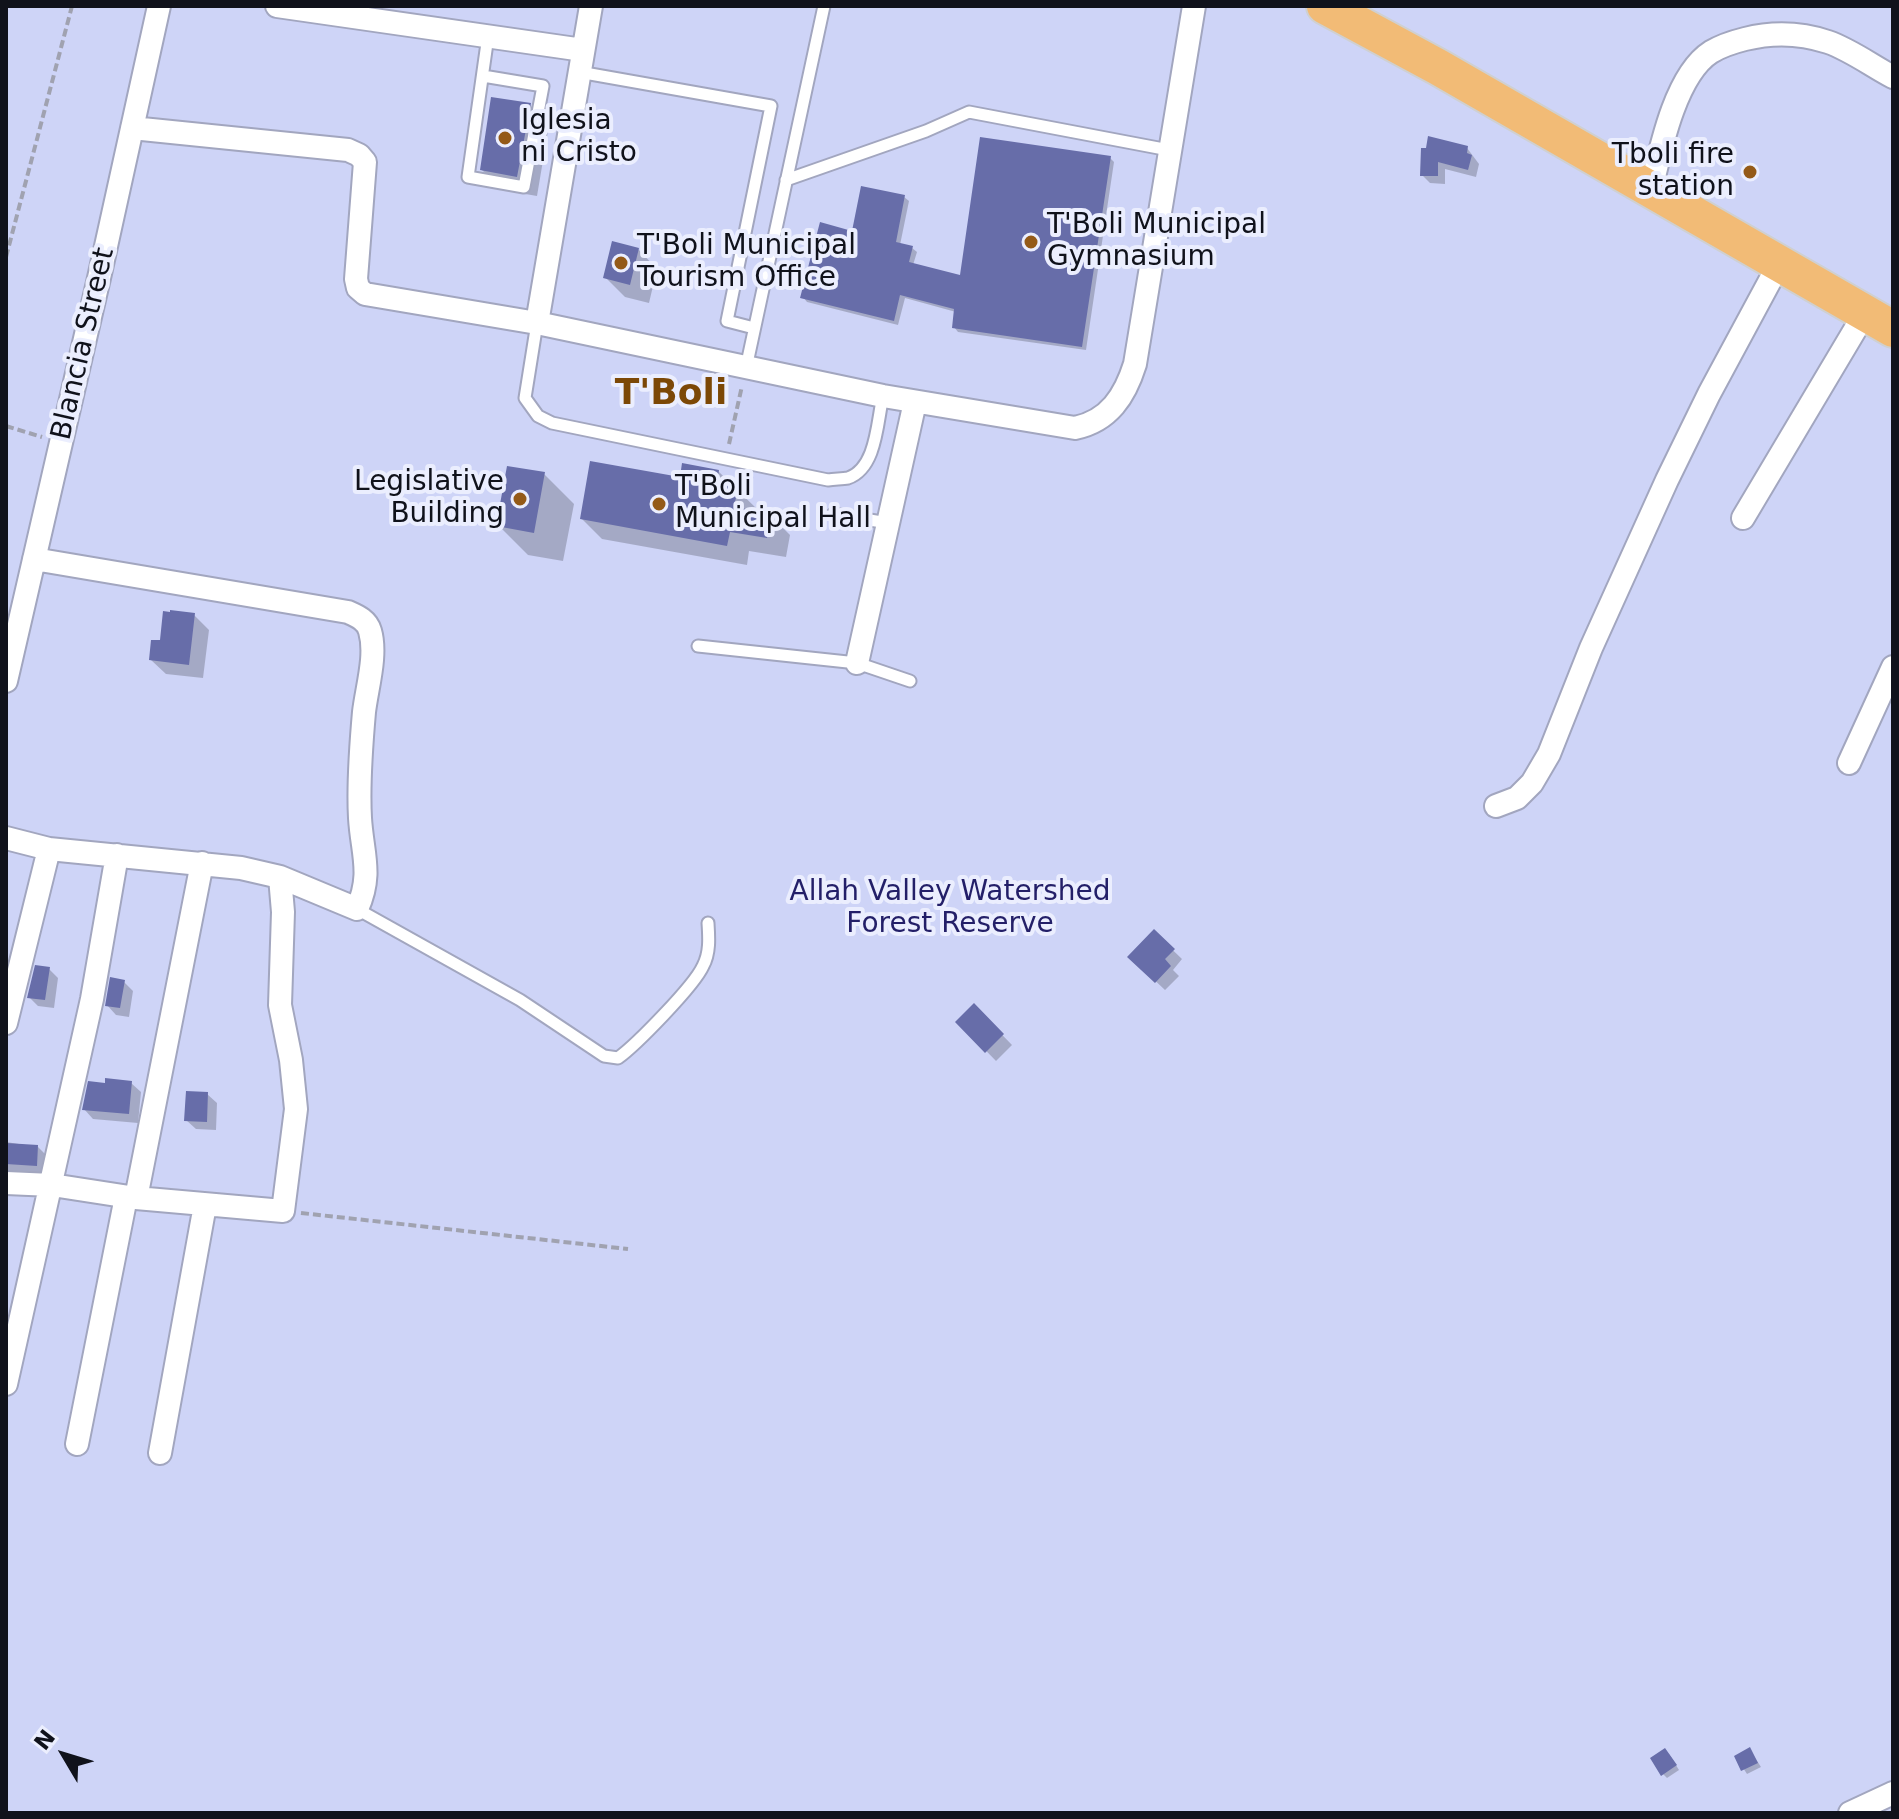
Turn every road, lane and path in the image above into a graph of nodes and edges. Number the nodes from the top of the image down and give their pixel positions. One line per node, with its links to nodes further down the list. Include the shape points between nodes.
1 (72, 6): 17 (path)
2 (159, 6): 13 (street, Blancia Street)
3 (277, 6): 8 (street)
4 (591, 6): 10 (street)
5 (824, 6): 15 (lane)
6 (1194, 6): 14 (street)
7 (1325, 6): 16 (main road)
8 (329, 10): 9 (street)
9 (488, 36): 10 (street); 11 (lane)
10 (581, 61): 20 (street); 21 (lane, via 771,106 727,321)
11 (483, 76): 11 (lane, via 468,177 524,187 543,86)
12 (1893, 77): 16 (street, via 1831,43 1797,34 1729,43 1708,54 1674,106)
13 (132, 128): 20 (street, via 359,155 365,162 358,288 365,294); 26 (street, Blancia Street)
14 (1169, 150): 15 (lane, via 969,112); 24 (street, via 1135,364 1122,398 1108,414 1075,428)
15 (786, 180): 21 (lane)
16 (1651, 190): 18 (main road)
17 (6, 257)
18 (1779, 264): 19 (main road); 38 (street, via 1667,480 1549,754 1517,798)
19 (1879, 321): 29 (street)
20 (537, 323): 22 (street); 27 (lane, via 525,398 538,416)
21 (754, 328): 22 (lane)
22 (746, 368): 23 (street); 27 (path)
23 (883, 396): 24 (street); 27 (lane, via 871,453 861,470 849,477 828,480)
24 (915, 402): 30 (street)
25 (6, 426): 26 (path)
26 (61, 443): 31 (street, Blancia Street)
27 (726, 459)
28 (833, 514): 30 (lane)
29 (1743, 518)
30 (888, 523): 33 (street)
31 (34, 559): 35 (street, Blancia Street); 44 (street, via 337,609 370,627 360,818 367,876)
32 (698, 646): 33 (lane)
33 (857, 663): 36 (lane)
34 (1893, 667): 37 (street)
35 (6, 681)
36 (910, 681)
37 (1849, 763)
38 (1496, 806)
39 (6, 838): 40 (street)
40 (49, 849): 41 (street); 46 (street)
41 (117, 855): 42 (street); 48 (street)
42 (202, 863): 43 (street); 49 (street)
43 (280, 877): 44 (street); 51 (street, via 280,1005 296,1109)
44 (357, 909): 45 (lane, via 520,1000 604,1056 618,1058 704,966)
45 (708, 923)
46 (6, 1023)
47 (6, 1183): 48 (street)
48 (52, 1185): 49 (street); 53 (street)
49 (131, 1197): 50 (street); 54 (street)
50 (205, 1205): 51 (street); 55 (street)
51 (283, 1211): 52 (path)
52 (628, 1249)
53 (6, 1384)
54 (77, 1444)
55 (160, 1453)
56 (1893, 1793): 57 (street)
57 (1850, 1813)

